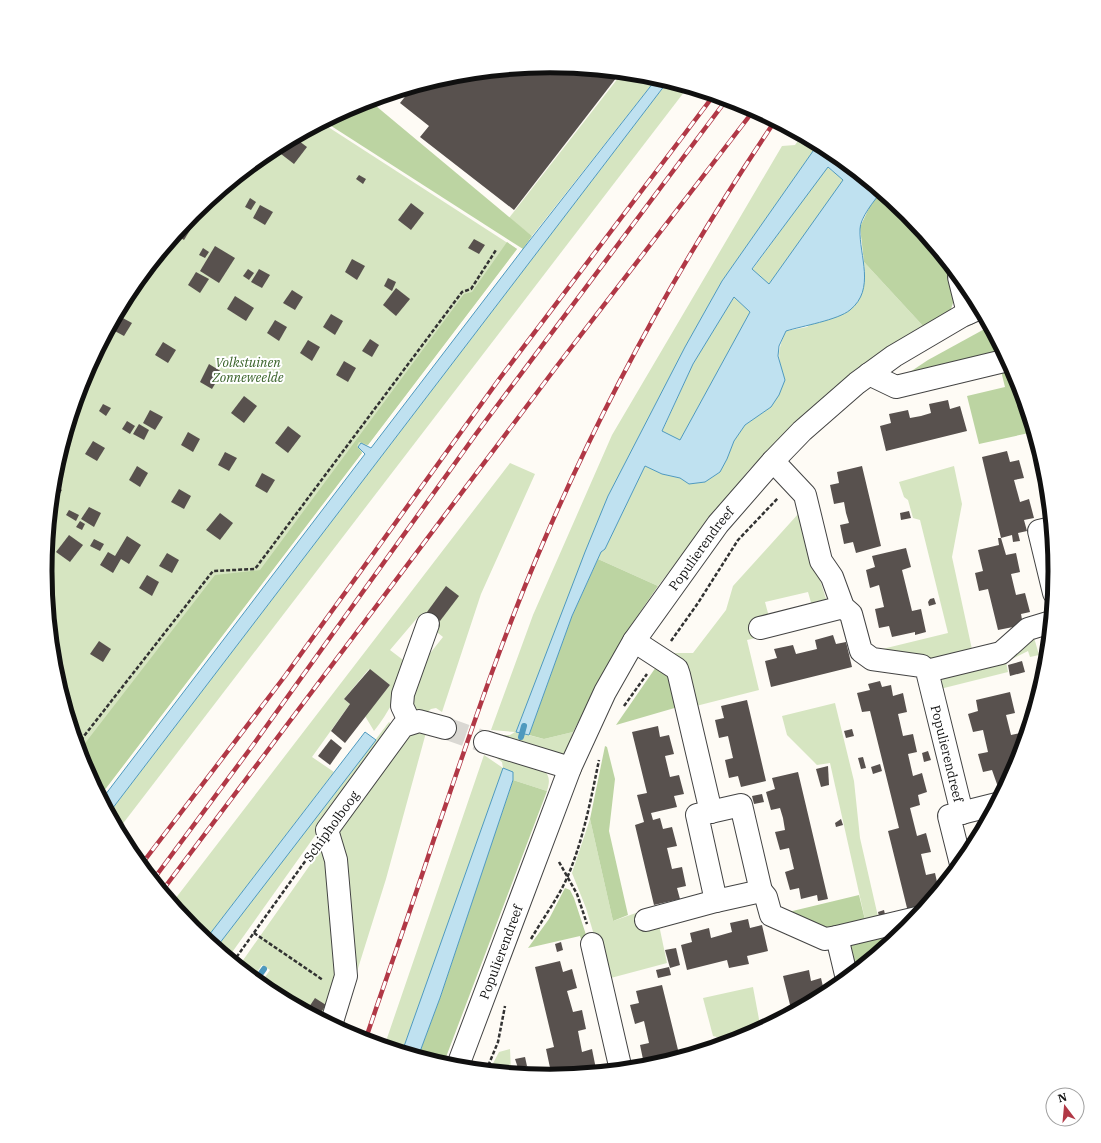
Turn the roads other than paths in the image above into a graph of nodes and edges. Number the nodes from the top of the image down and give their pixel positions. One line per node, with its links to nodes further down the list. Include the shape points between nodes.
1 (974, 311): 3 (street, Populierendreef, via 926,337)
2 (1002, 361): 3 (street, via 896,386)
3 (869, 374): 4 (street, Populierendreef, via 808,426)
4 (773, 461): 7 (street, via 805,495 821,561 832,577); 11 (street, Populierendreef, via 718,524)
5 (1047, 529): 6 (street, via 1039,531)
6 (1049, 572)
7 (843, 607): 10 (street); 12 (street, via 851,614 861,651 872,659 922,666)
8 (1046, 623): 12 (street, via 1028,629 1001,653)
9 (428, 624): 13 (street, via 403,694 402,706)
10 (760, 628)
11 (634, 641): 16 (street, Populierendreef, via 605,692); 18 (street, via 677,669)
12 (927, 671): 19 (street, Populierendreef)
13 (410, 723): 14 (street, via 419,721); 28 (street, Schipholboog, via 403,726 327,830 336,860 346,968 346,976)
14 (445, 728)
15 (485, 742): 16 (street)
16 (570, 768): 29 (street, Populierendreef)
17 (990, 806): 19 (street, Populierendreef)
18 (711, 812): 21 (street, via 741,806); 22 (street, via 697,815)
19 (962, 813): 20 (street, Populierendreef, via 949,816)
20 (959, 856)
21 (761, 891): 22 (street); 25 (street, via 766,897 772,916 825,939)
22 (716, 901): 23 (street)
23 (646, 920)
24 (906, 921): 25 (street)
25 (838, 937): 27 (street)
26 (592, 944): 30 (street)
27 (846, 973)
28 (333, 1020)
29 (460, 1061)
30 (620, 1065)

